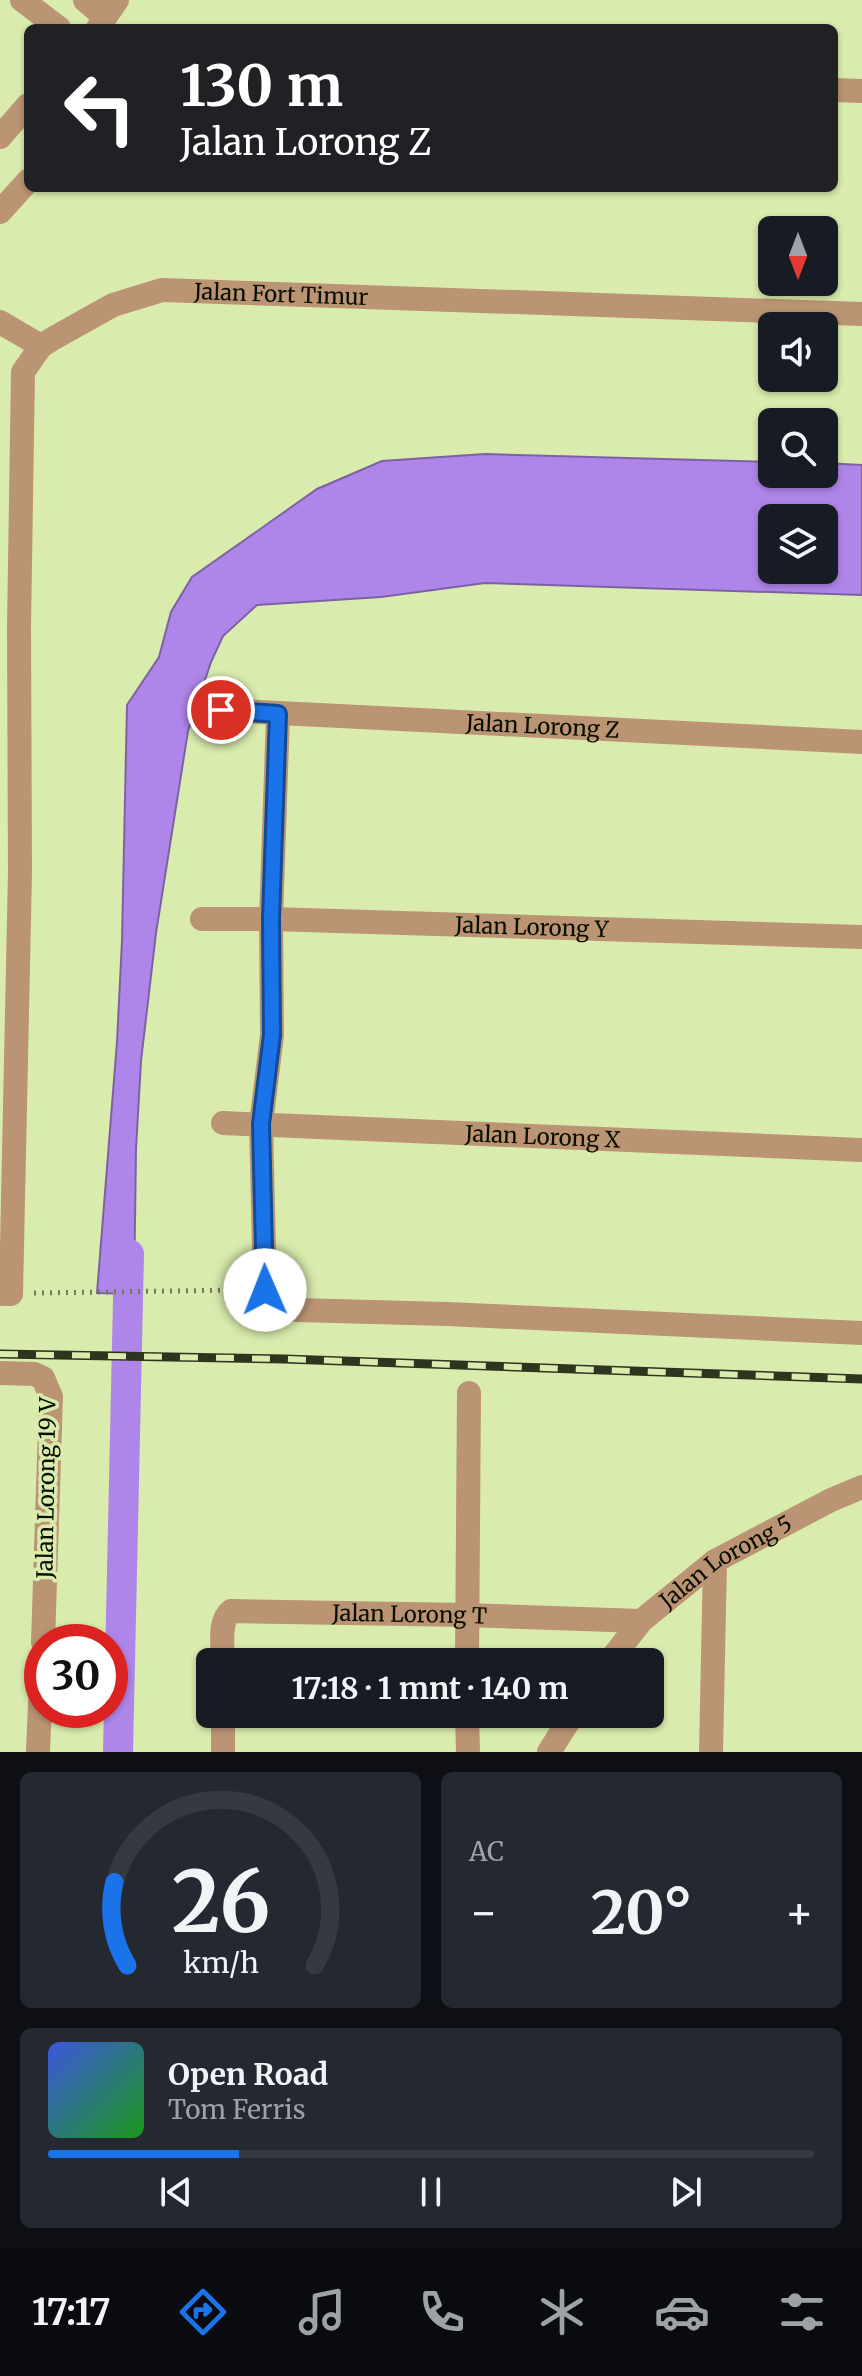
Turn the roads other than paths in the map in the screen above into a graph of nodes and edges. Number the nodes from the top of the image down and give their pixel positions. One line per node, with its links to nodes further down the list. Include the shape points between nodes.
1 (22, 0): 4 (street)
2 (85, 0): 3 (street)
3 (107, 15)
4 (54, 24)
5 (838, 90): 6 (street)
6 (862, 91)
7 (24, 109): 8 (street)
8 (3, 129)
9 (24, 185): 10 (street)
10 (0, 212)
11 (862, 314): 13 (street, Jalan Fort Timur, via 162,290 113,305)
12 (0, 322): 13 (street)
13 (41, 346): 14 (street, via 23,372)
14 (10, 667): 18 (street)
15 (221, 710): 16 (street, Jalan Lorong Z)
16 (278, 714): 17 (street, Jalan Lorong Z); 20 (street)
17 (862, 742)
18 (10, 872): 22 (street)
19 (202, 919): 20 (street, Jalan Lorong Y)
20 (271, 919): 21 (street, Jalan Lorong Y); 24 (street, via 272,1035)
21 (862, 937)
22 (8, 1079): 26 (street)
23 (223, 1123): 24 (street, Jalan Lorong X)
24 (261, 1124): 25 (street, Jalan Lorong X); 27 (street, via 265,1290 285,1307)
25 (862, 1150)
26 (5, 1294)
27 (862, 1333)
28 (0, 1373): 34 (street, Jalan Lorong 19 V, via 43,1378 51,1397)
29 (469, 1393): 32 (street)
30 (862, 1487): 31 (street, Jalan Lorong 5)
31 (715, 1561): 33 (street, Jalan Lorong 5); 46 (street)
32 (467, 1615): 33 (street, Jalan Lorong T); 35 (street, Jalan Lorong T, via 231,1611 223,1621); 36 (street)
33 (641, 1621): 37 (street, Jalan Lorong 5)
34 (44, 1624)
35 (223, 1648)
36 (467, 1648)
37 (620, 1648)
38 (39, 1728): 42 (street)
39 (223, 1728): 43 (street)
40 (467, 1728): 44 (street)
41 (564, 1728): 45 (street)
42 (38, 1752)
43 (223, 1752)
44 (468, 1752)
45 (549, 1752)
46 (711, 1752)

